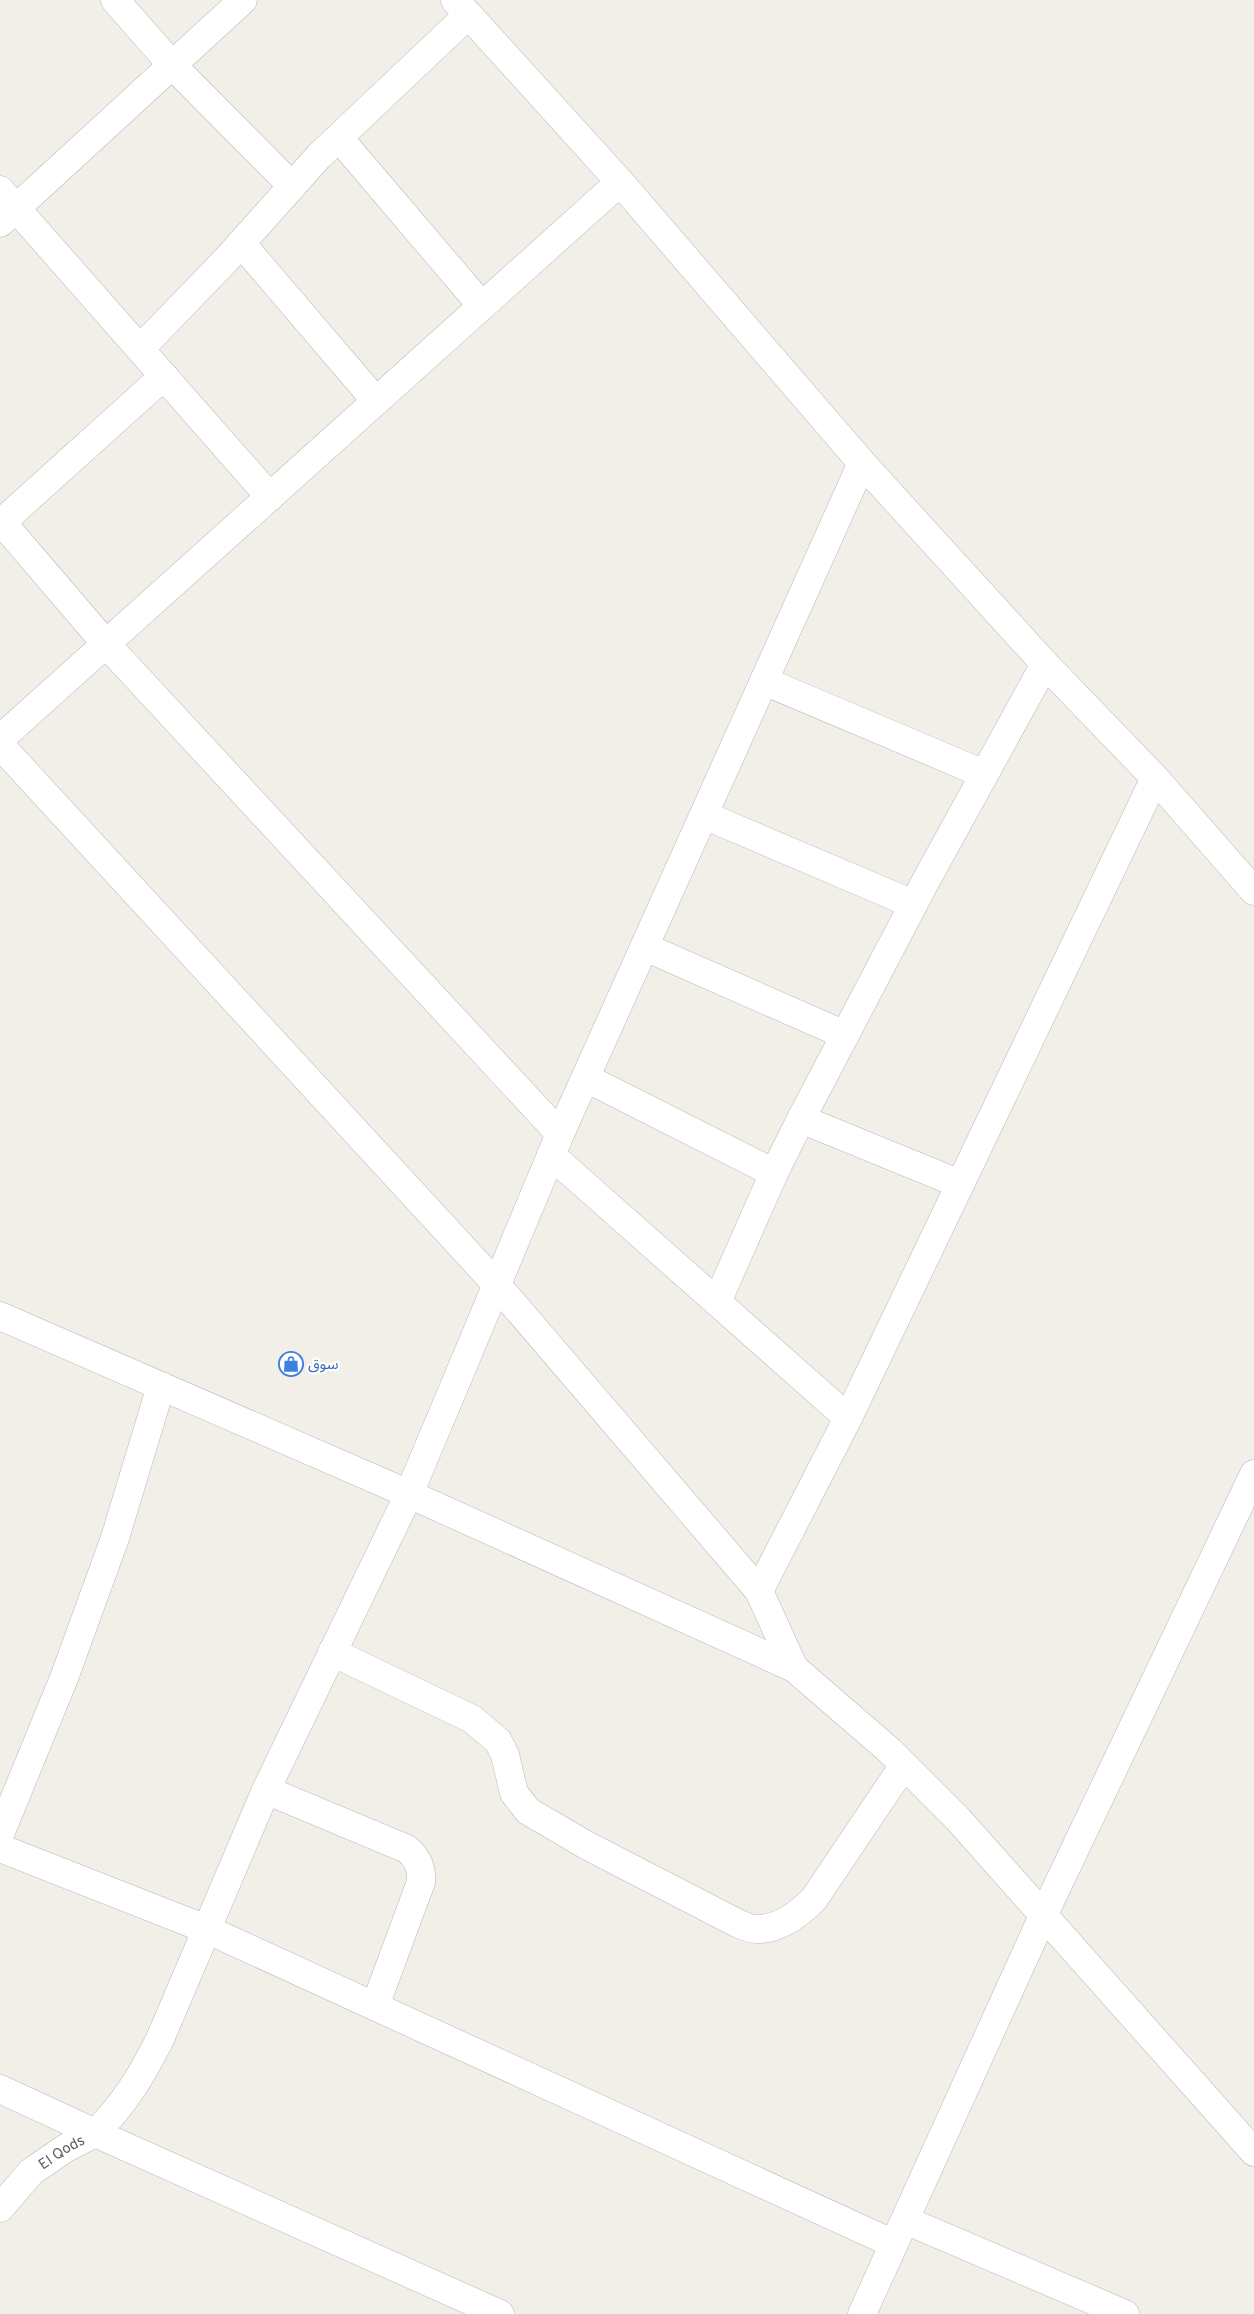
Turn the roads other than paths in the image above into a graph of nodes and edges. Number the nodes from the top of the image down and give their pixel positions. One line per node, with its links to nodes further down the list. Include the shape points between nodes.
1 (115, 0): 4 (street)
2 (243, 0): 4 (street)
3 (461, 7): 5 (street); 6 (street)
4 (172, 65): 7 (street); 8 (street)
5 (339, 138): 7 (street); 10 (street)
6 (620, 182): 10 (street); 14 (street)
7 (292, 186): 9 (street)
8 (5, 207): 11 (street)
9 (241, 243): 11 (street); 13 (street)
10 (482, 306): 13 (street)
11 (140, 349): 12 (street)
12 (164, 376): 15 (street); 16 (street)
13 (376, 402): 15 (street)
14 (862, 464): 18 (street); 19 (street)
15 (270, 497): 17 (street)
16 (1, 521): 17 (street)
17 (106, 644): 20 (street); 31 (street)
18 (1045, 664): 22 (street); 23 (street)
19 (764, 680): 22 (street); 24 (street)
20 (0, 739)
21 (0, 745): 34 (street)
22 (984, 774): 26 (street)
23 (1155, 778): 25 (street); 33 (street)
24 (704, 815): 26 (street); 27 (street)
25 (1254, 891)
26 (913, 904): 28 (street)
27 (645, 947): 28 (street); 29 (street)
28 (845, 1035): 30 (street)
29 (586, 1078): 31 (street); 32 (street)
30 (801, 1119): 32 (street); 33 (street)
31 (556, 1145): 34 (street); 35 (street)
32 (774, 1173): 35 (street)
33 (960, 1184): 38 (street)
34 (497, 1285): 40 (street); 41 (street)
35 (718, 1302): 38 (street)
36 (0, 1316): 37 (street)
37 (161, 1386): 40 (street); 46 (street, via 115,1538 64,1678)
38 (848, 1418): 41 (street)
39 (1254, 1474): 48 (street)
40 (409, 1494): 42 (street); 43 (street)
41 (759, 1591): 43 (street)
42 (332, 1652): 44 (street, via 472,1719 492,1734 505,1755 514,1793 528,1811 736,1924 756,1929 778,1924 799,1914 814,1899); 45 (street)
43 (794, 1668): 44 (street)
44 (904, 1765): 48 (street, via 957,1818)
45 (266, 1790): 49 (street); 50 (street, via 407,1849 416,1857 421,1882)
46 (0, 1834)
47 (0, 1848): 49 (street)
48 (1043, 1916): 53 (street); 55 (street)
49 (206, 1929): 50 (street); 52 (street, via 141,2078)
50 (375, 2006): 55 (street)
51 (0, 2088): 52 (street, El Qods)
52 (95, 2133): 54 (street, El Qods, via 31,2172); 56 (street)
53 (1254, 2152)
54 (0, 2208)
55 (900, 2232): 57 (street); 58 (street)
56 (500, 2314)
57 (862, 2314)
58 (1125, 2314)

